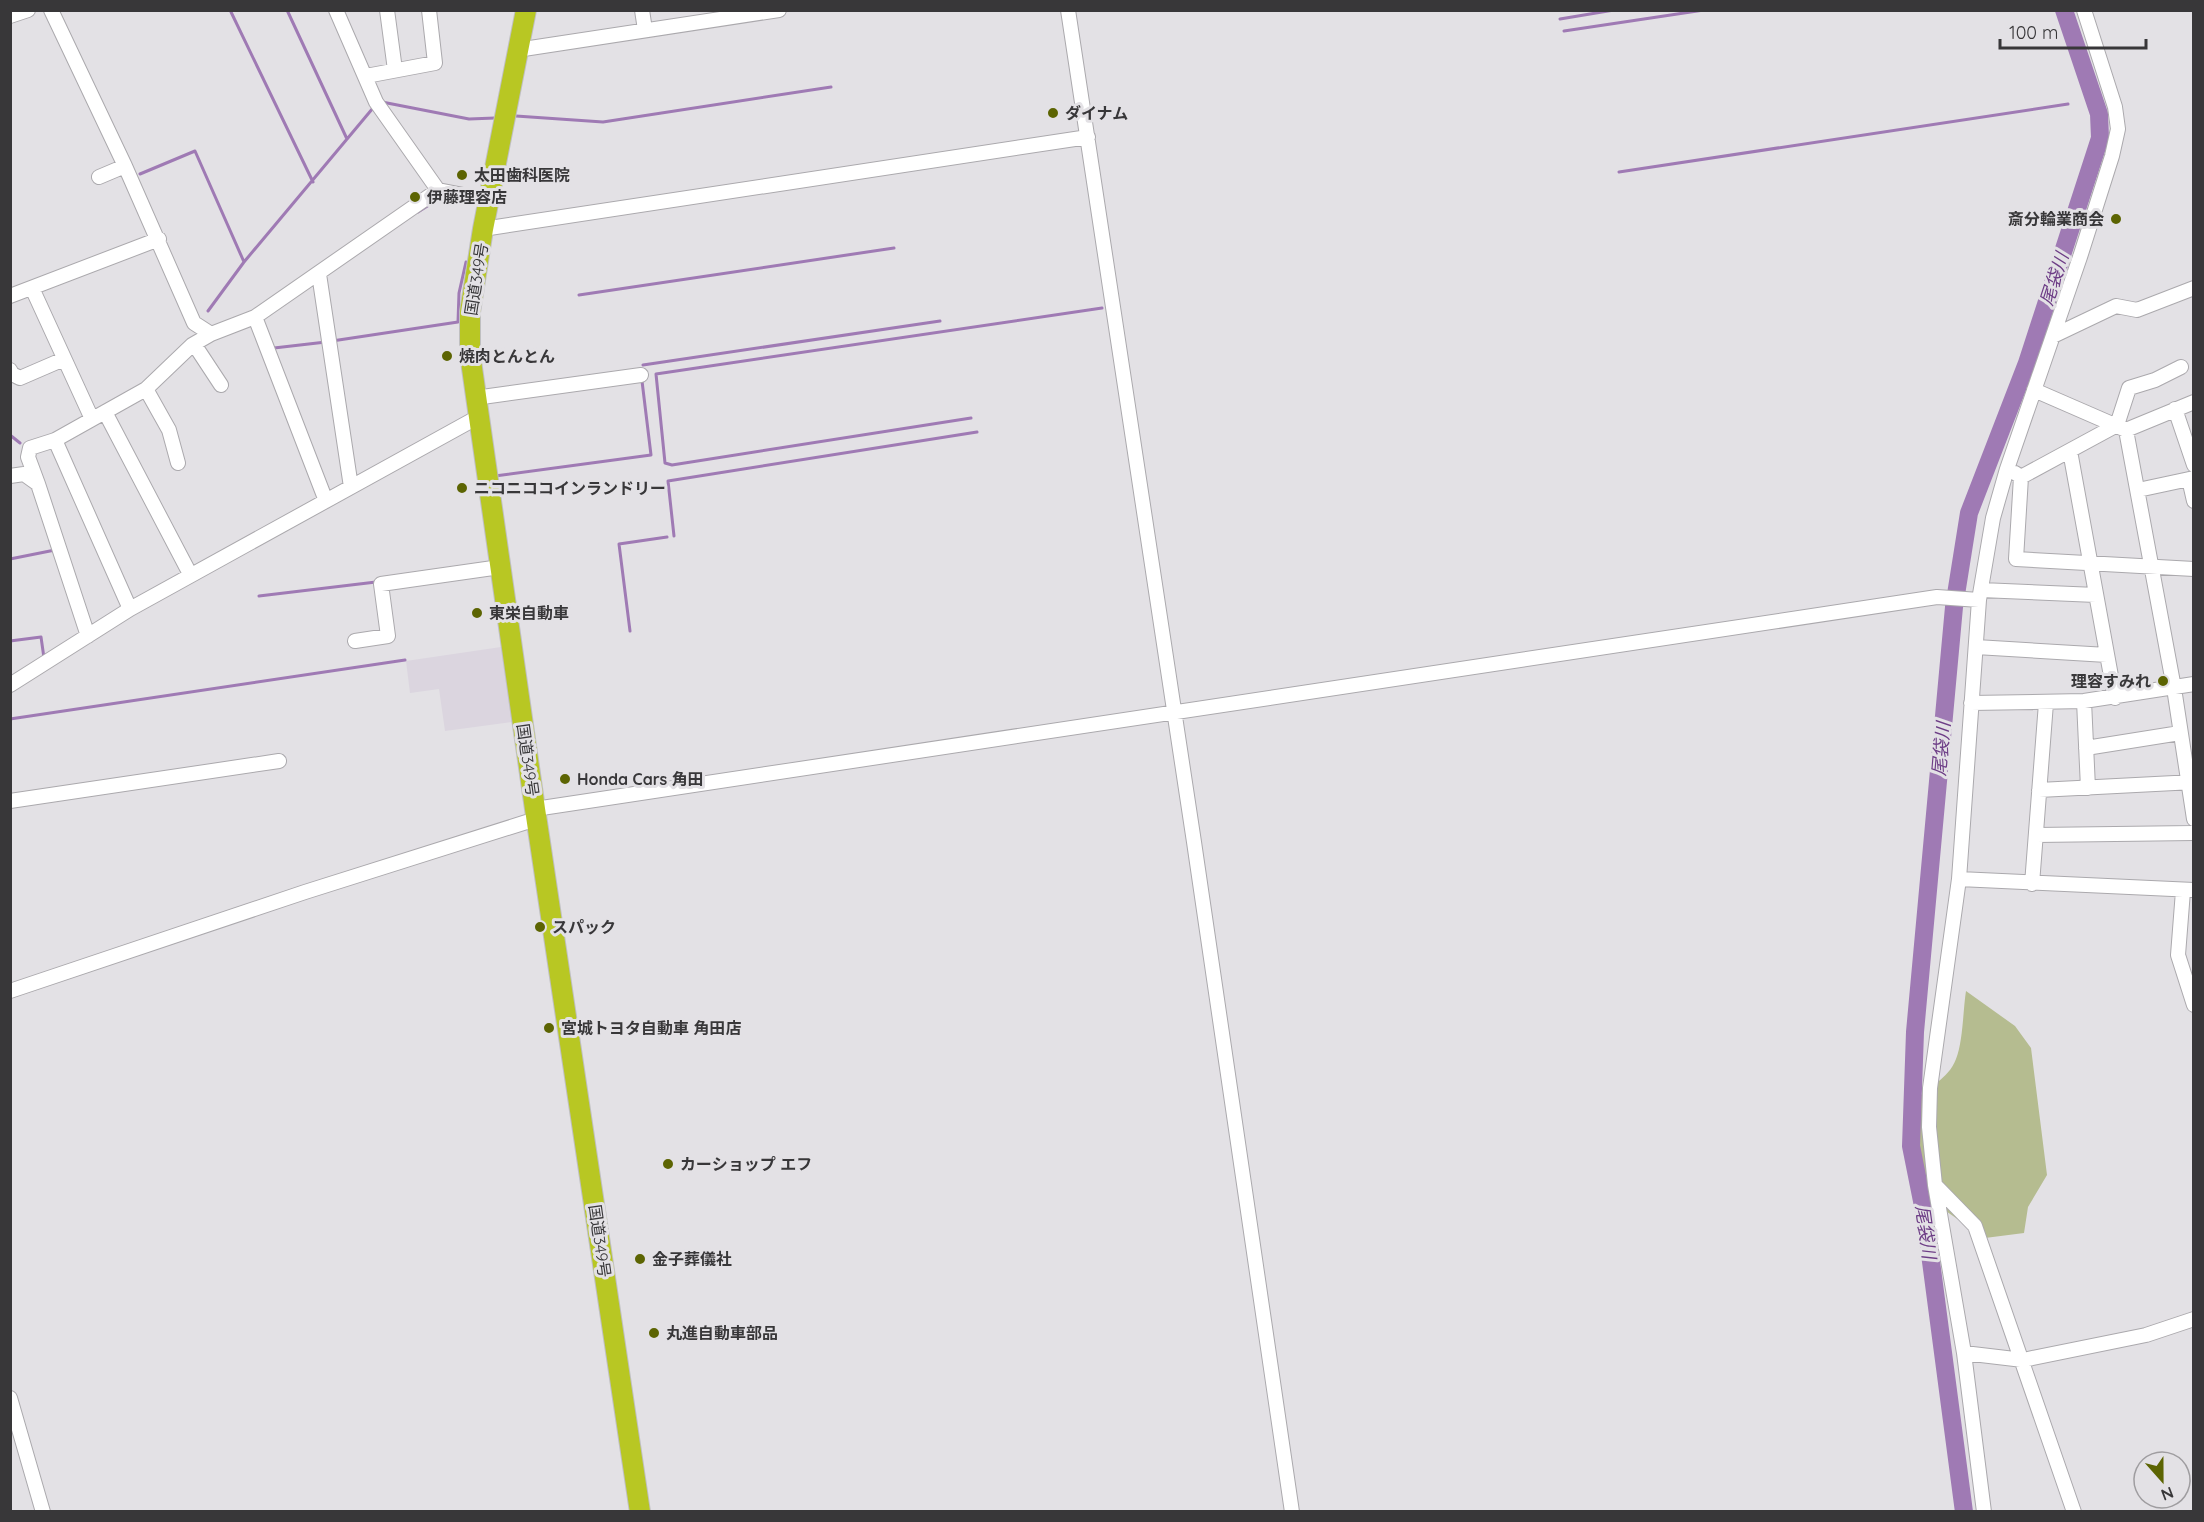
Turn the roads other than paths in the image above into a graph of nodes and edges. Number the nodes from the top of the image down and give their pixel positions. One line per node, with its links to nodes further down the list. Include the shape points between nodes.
1 (28, 10): 11 (street)
2 (51, 10): 17 (street)
3 (336, 10): 15 (street)
4 (387, 10): 14 (street)
5 (429, 10): 14 (street, via 435,63)
6 (526, 10): 13 (highway, 国道349号)
7 (642, 10): 12 (street)
8 (779, 10): 12 (street)
9 (1068, 10): 16 (street)
10 (2084, 10): 29 (street, via 2115,106 2118,129)
11 (10, 16)
12 (645, 30): 13 (street)
13 (518, 50): 20 (highway, 国道349号)
14 (395, 70): 15 (street)
15 (366, 76): 19 (street, via 376,102)
16 (1088, 137): 21 (street); 76 (street)
17 (126, 166): 18 (street); 22 (street)
18 (99, 177)
19 (438, 190): 20 (street); 23 (street)
20 (489, 200): 21 (highway, 国道349号)
21 (483, 229): 39 (highway, 国道349号, via 469,328)
22 (159, 239): 24 (street); 28 (street, via 194,324)
23 (319, 274): 27 (street); 53 (street)
24 (32, 288): 26 (street); 31 (street)
25 (2193, 288): 29 (street, via 2138,310 2116,306)
26 (10, 296)
27 (255, 317): 28 (street); 55 (street)
28 (211, 334): 30 (street)
29 (2053, 336): 37 (street)
30 (194, 344): 35 (street); 36 (street)
31 (64, 358): 33 (street, via 20,378); 42 (street)
32 (2181, 367): 43 (street, via 2129,388)
33 (10, 370)
34 (641, 375): 39 (street)
35 (220, 385)
36 (146, 389): 41 (street); 46 (street, via 169,430)
37 (2034, 390): 43 (street); 48 (street)
38 (2193, 402): 40 (street)
39 (476, 408): 53 (street); 59 (highway, 国道349号)
40 (2175, 409): 43 (street); 47 (street)
41 (105, 412): 42 (street); 61 (street)
42 (92, 419): 44 (street)
43 (2122, 428): 45 (street); 54 (street)
44 (55, 440): 52 (street, via 30,448 28,457); 64 (street)
45 (2070, 451): 50 (street); 57 (street)
46 (178, 463)
47 (2193, 465)
48 (2007, 469): 50 (street); 63 (street)
49 (10, 476): 52 (street, via 24,474)
50 (2021, 477): 57 (street, via 2016,559)
51 (2191, 479): 54 (street); 56 (street)
52 (38, 484): 65 (street)
53 (351, 487): 55 (street)
54 (2138, 490): 58 (street)
55 (326, 501): 61 (street)
56 (2193, 501)
57 (2090, 563): 58 (street); 62 (street)
58 (2152, 566): 60 (street); 71 (street)
59 (500, 567): 66 (street, via 381,584 388,636); 84 (highway, 国道349号)
60 (2193, 569)
61 (190, 574): 64 (street)
62 (2096, 595): 63 (street); 68 (street)
63 (1977, 597): 67 (street); 76 (street, via 1945,598)
64 (130, 609): 65 (street)
65 (88, 636): 70 (street)
66 (355, 641)
67 (1976, 647): 68 (street); 74 (street)
68 (2107, 655): 72 (street)
69 (2193, 684): 71 (street)
70 (10, 685)
71 (2174, 688): 72 (street); 77 (street)
72 (2115, 698): 73 (street)
73 (2084, 701): 75 (street); 78 (street)
74 (1971, 703): 75 (street); 88 (street)
75 (2046, 703): 82 (street)
76 (1174, 711): 84 (street); 100 (street)
77 (2180, 733): 78 (street); 80 (street)
78 (2086, 748): 81 (street)
79 (279, 761): 83 (street)
80 (2191, 783): 81 (street); 85 (street)
81 (2088, 788): 82 (street)
82 (2039, 790): 87 (street)
83 (10, 801)
84 (535, 814): 91 (street); 99 (highway, 国道349号)
85 (2193, 819)
86 (2193, 833): 87 (street)
87 (2036, 835): 89 (street)
88 (1959, 879): 89 (street); 93 (street, via 1930,1088 1929,1127)
89 (2032, 884): 90 (street)
90 (2188, 890): 92 (street, via 2178,955)
91 (10, 991)
92 (2193, 1005)
93 (1935, 1185): 95 (street); 96 (street, via 1975,1226)
94 (2193, 1318): 96 (street, via 2146,1335)
95 (1964, 1353): 96 (street); 101 (street)
96 (2023, 1360): 102 (street)
97 (10, 1398): 98 (street)
98 (43, 1512)
99 (640, 1512)
100 (1292, 1512)
101 (1984, 1512)
102 (2074, 1512)

